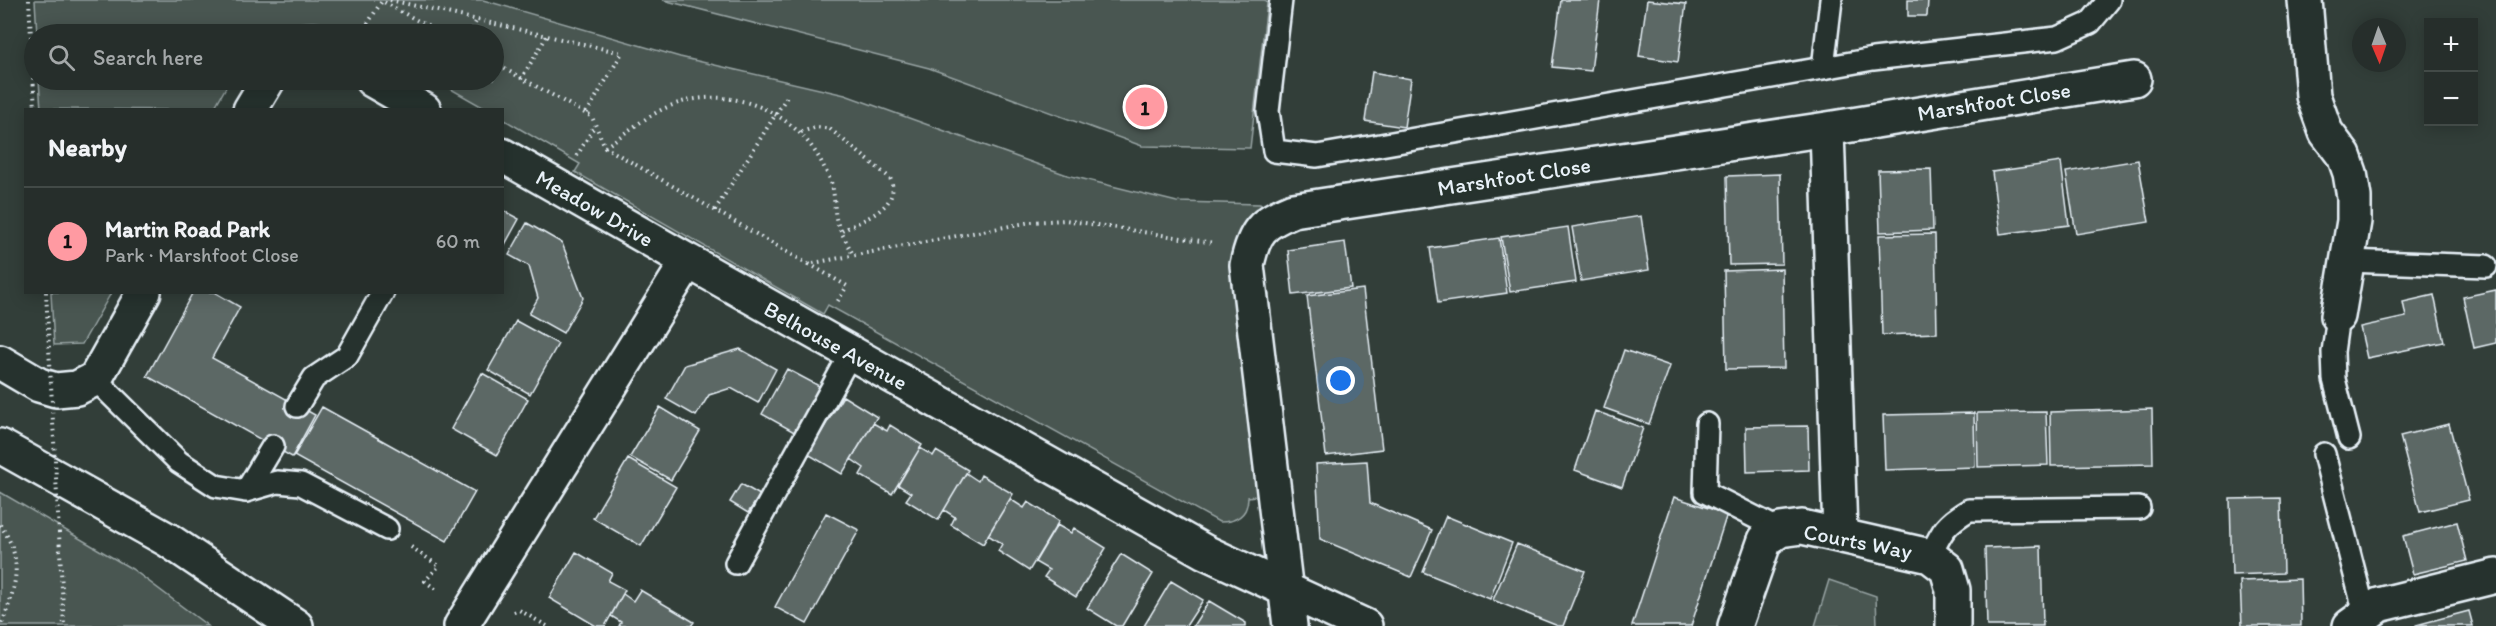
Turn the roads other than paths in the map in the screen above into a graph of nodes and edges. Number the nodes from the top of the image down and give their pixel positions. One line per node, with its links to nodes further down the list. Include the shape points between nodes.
1 (1281, 0): 5 (lane, via 1268,111 1274,151 1317,156)
2 (1831, 0): 5 (lane)
3 (2109, 0): 5 (lane, via 2090,23 2057,38)
4 (2305, 0): 14 (street, via 2313,96 2326,132 2344,156 2354,197)
5 (1823, 68)
6 (2134, 79): 11 (street, Marshfoot Close)
7 (262, 90): 9 (street)
8 (389, 90): 10 (street)
9 (251, 108)
10 (421, 108)
11 (1827, 129): 32 (street); 36 (street, Marshfoot Close, via 1293,210 1271,219 1257,234 1247,265)
12 (504, 156): 13 (street, Meadow Drive)
13 (688, 261): 19 (street, Belhouse Avenue); 39 (street)
14 (2347, 261): 15 (lane); 18 (street)
15 (2486, 266)
16 (143, 294): 21 (street)
17 (382, 294): 22 (lane, via 347,356 314,378)
18 (2338, 316): 24 (lane, via 2332,352 2334,379)
19 (851, 353): 34 (lane); 36 (street, Belhouse Avenue, via 1205,552)
20 (0, 362): 21 (street, via 39,385 56,390 77,388)
21 (95, 379): 28 (lane, via 179,462 216,486)
22 (297, 406)
23 (1707, 424): 31 (lane, via 1705,492)
24 (2349, 438)
25 (0, 446): 38 (street, via 168,540)
26 (273, 446): 28 (lane)
27 (2324, 454): 37 (lane)
28 (246, 491): 30 (lane, via 277,482 301,484)
29 (2139, 508): 33 (lane, via 1969,510 1951,521)
30 (387, 529)
31 (1780, 530): 32 (street, Courts Way, via 1802,527); 42 (street, Courts Way, via 1765,540)
32 (1840, 534): 33 (street, Courts Way)
33 (1930, 556): 43 (street, Courts Way, via 1947,569 1953,590)
34 (736, 563)
35 (2496, 576): 37 (street, via 2379,605)
36 (1286, 590): 40 (street, Marshfoot Close); 41 (street, Belhouse Avenue)
37 (2357, 620)
38 (296, 626)
39 (461, 626)
40 (1290, 626)
41 (1365, 626)
42 (1735, 626)
43 (1953, 626)

